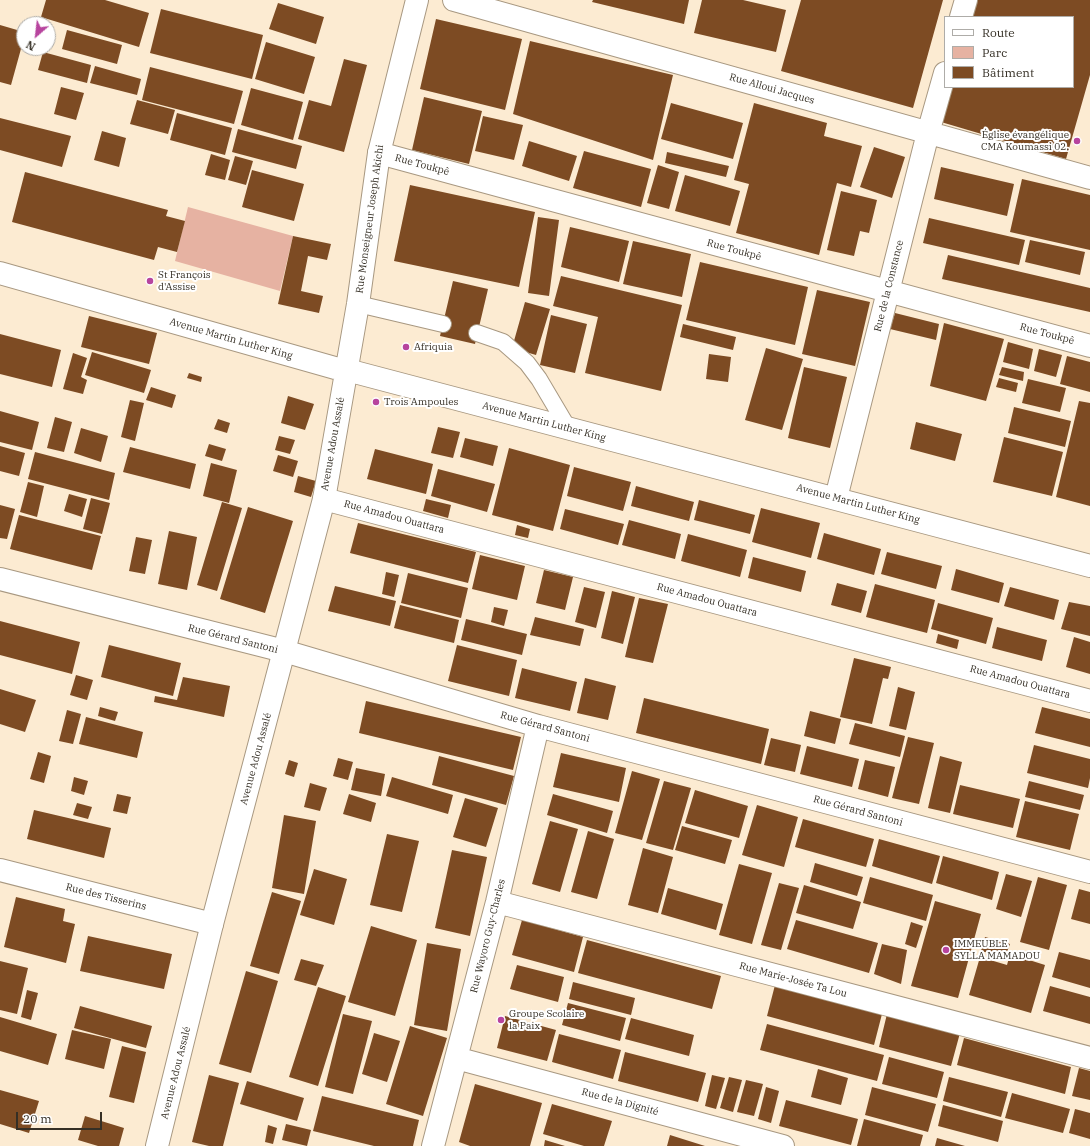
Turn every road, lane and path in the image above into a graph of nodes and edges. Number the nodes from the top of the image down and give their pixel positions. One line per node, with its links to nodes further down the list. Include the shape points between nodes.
1 (417, 0): 7 (street, Rue Monseigneur Joseph Akichi)
2 (454, 0): 6 (street, Rue Alloui Jacques)
3 (966, 0): 4 (street)
4 (961, 16)
5 (944, 77): 6 (street, Rue de la Constance)
6 (928, 133): 8 (street, Rue Alloui Jacques); 10 (street, Rue de la Constance)
7 (379, 153): 10 (street, Rue Toukpê); 11 (street, Rue Monseigneur Joseph Akichi)
8 (1090, 178)
9 (0, 273): 15 (street, Avenue Martin Luther King)
10 (887, 292): 14 (street, Rue Toukpê); 17 (street, Rue de la Constance)
11 (358, 304): 12 (lane); 15 (street, Rue Monseigneur Joseph Akichi)
12 (443, 324)
13 (477, 333): 16 (lane, via 503,342 527,363)
14 (1090, 346)
15 (347, 370): 16 (street, Avenue Martin Luther King); 18 (street, Avenue Adou Assalé)
16 (568, 428): 17 (street, Avenue Martin Luther King)
17 (836, 498): 19 (street, Avenue Martin Luther King)
18 (324, 499): 21 (street, Avenue Adou Assalé); 22 (street, Rue Amadou Ouattara)
19 (1090, 566)
20 (0, 579): 21 (street, Rue Gérard Santoni)
21 (284, 652): 23 (street, Rue Gérard Santoni); 27 (street, Avenue Adou Assalé)
22 (1090, 701)
23 (538, 726): 25 (street, Rue Gérard Santoni); 26 (street, Rue Wayoro Guy-Charles)
24 (0, 870): 27 (street, Rue des Tisserins)
25 (1090, 872)
26 (497, 902): 28 (street, Rue Wayoro Guy-Charles); 29 (street, Rue Marie-Josée Ta Lou)
27 (212, 924): 30 (street, Avenue Adou Assalé)
28 (456, 1058): 31 (street, Rue Wayoro Guy-Charles); 32 (street, Rue de la Dignité)
29 (1090, 1058)
30 (157, 1146)
31 (433, 1146)
32 (782, 1146)

